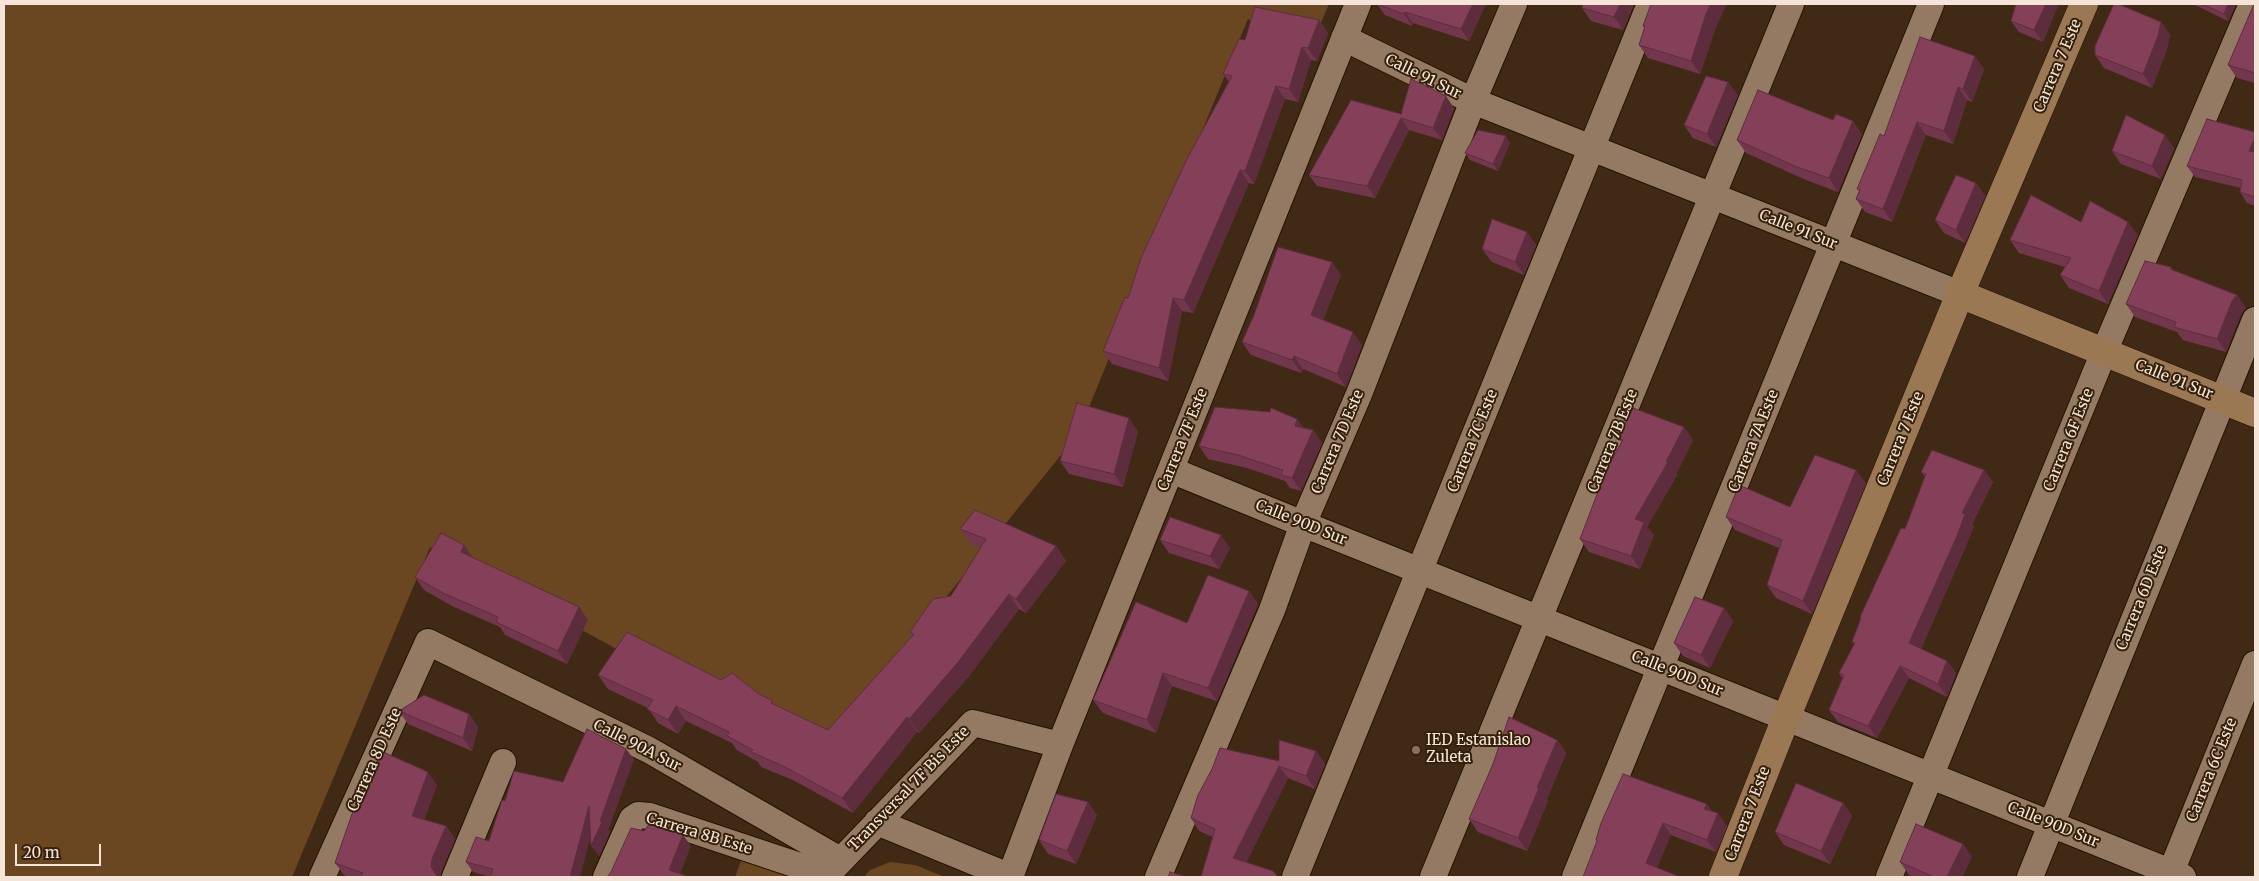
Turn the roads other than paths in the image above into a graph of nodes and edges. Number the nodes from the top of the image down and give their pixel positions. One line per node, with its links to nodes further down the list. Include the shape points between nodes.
1 (1358, 4): 8 (street, Carrera 7F Este)
2 (1514, 4): 9 (street, Carrera 7D Este)
3 (1650, 4): 10 (street, Carrera 7C Este)
4 (1791, 4): 11 (street, Carrera 7B Este)
5 (1932, 4): 12 (street, Carrera 7A Este)
6 (2084, 4): 13 (street, Carrera 7 Este)
7 (2252, 4): 15 (street, Carrera 6F Este)
8 (1344, 38): 9 (street, Calle 91 Sur); 18 (street, Carrera 7F Este)
9 (1473, 101): 10 (street, Calle 91 Sur); 19 (street, Carrera 7D Este, via 1359,394)
10 (1592, 148): 11 (street, Calle 91 Sur); 20 (street, Carrera 7C Este)
11 (1713, 196): 12 (street, Calle 91 Sur); 21 (street, Carrera 7B Este)
12 (1834, 244): 13 (street, Calle 91 Sur); 24 (street, Carrera 7A Este)
13 (1960, 294): 15 (street, Calle 91 Sur); 25 (street, Carrera 7 Este)
14 (2255, 320): 16 (street, Carrera 6D Este)
15 (2104, 352): 16 (street, Calle 91 Sur); 28 (street, Carrera 6F Este)
16 (2222, 400): 17 (street, Calle 91 Sur); 30 (street, Carrera 6D Este)
17 (2255, 413)
18 (1171, 470): 19 (street, Calle 90D Sur); 26 (street, Carrera 7F Este)
19 (1303, 524): 20 (street, Calle 90D Sur); 37 (street, Carrera 7D Este, via 1272,610)
20 (1420, 570): 21 (street, Calle 90D Sur); 38 (street, Carrera 7C Este)
21 (1540, 619): 24 (street, Calle 90D Sur); 39 (street, Carrera 7B Este)
22 (428, 642): 31 (street, Calle 90A Sur, via 648,750); 33 (street, Carrera 8D Este)
23 (2255, 664): 32 (street, Carrera 6C Este)
24 (1661, 668): 25 (street, Calle 90D Sur); 40 (street, Carrera 7A Este)
25 (1786, 718): 28 (street, Calle 90D Sur); 41 (street, Carrera 7 Este)
26 (1060, 745): 29 (street, Transversal 7F Bis Este, via 973,723); 36 (street, Carrera 7F Este)
27 (503, 762): 34 (street)
28 (1930, 776): 30 (street, Calle 90D Sur); 42 (street, Carrera 6F Este)
29 (877, 822): 31 (street, Transversal 7F Bis Este); 36 (street)
30 (2051, 824): 32 (street, Calle 90D Sur); 43 (street, Carrera 6D Este)
31 (831, 871): 35 (street, Carrera 8B Este, via 638,815 632,819)
32 (2174, 876)
33 (322, 877)
34 (455, 877)
35 (606, 877)
36 (1010, 877)
37 (1158, 877)
38 (1295, 877)
39 (1433, 877)
40 (1575, 877)
41 (1723, 877)
42 (1889, 877)
43 (2030, 877)

